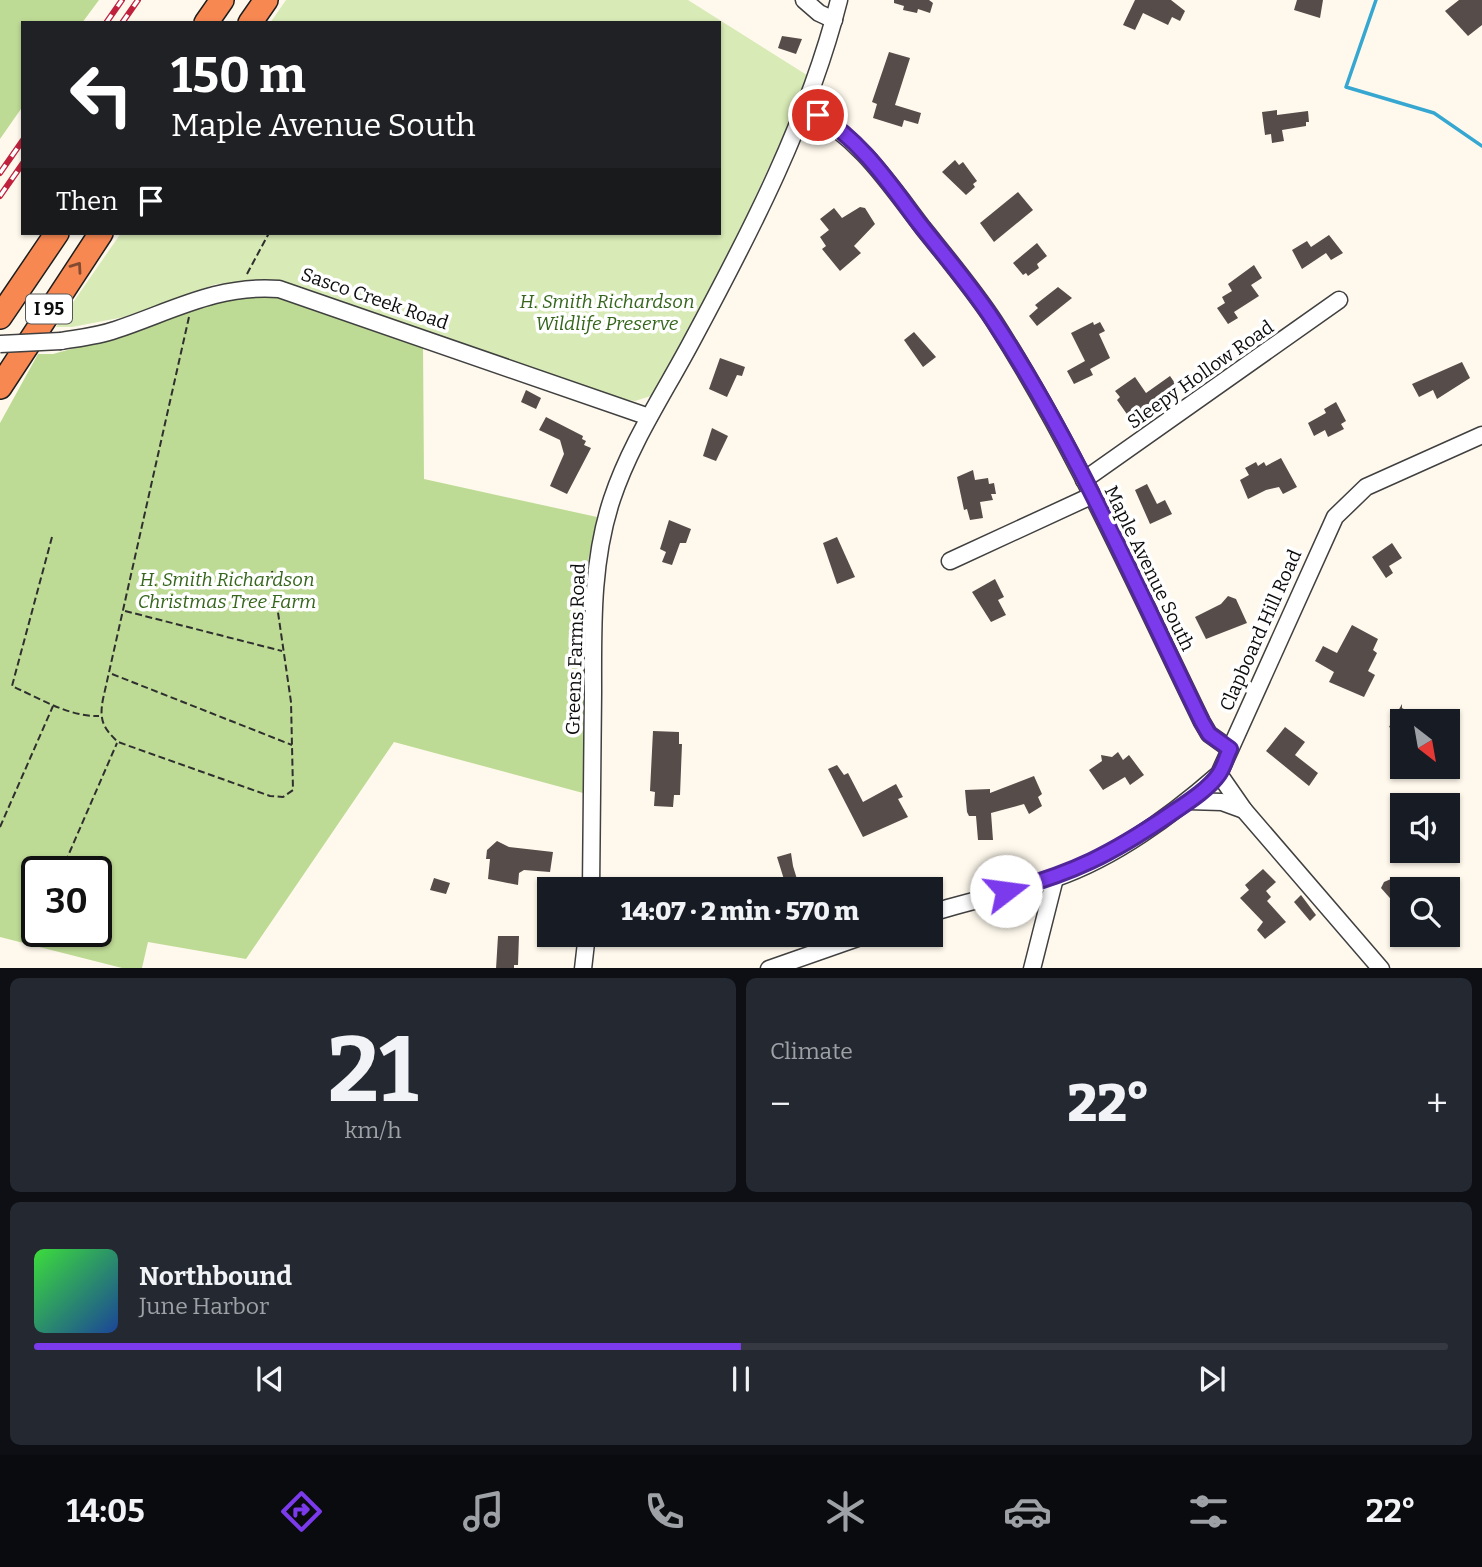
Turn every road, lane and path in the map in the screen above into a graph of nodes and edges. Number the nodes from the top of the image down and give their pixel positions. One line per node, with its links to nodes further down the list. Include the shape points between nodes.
1 (222, 0): 6 (highway)
2 (266, 0): 7 (highway)
3 (804, 0): 5 (street)
4 (839, 0): 5 (street, Greens Farms Road)
5 (834, 20): 8 (street, Greens Farms Road)
6 (207, 21)
7 (251, 21)
8 (805, 108): 18 (street, Greens Farms Road, via 732,265); 20 (street, Maple Avenue South, via 851,138 976,297 1033,386)
9 (56, 235): 15 (highway, I 95)
10 (100, 235): 17 (highway, I 95, one-way to 10)
11 (269, 235): 12 (path, via 248,270)
12 (248, 289): 13 (street, Sasco Creek Road); 18 (street, Sasco Creek Road, via 299,293)
13 (194, 299): 16 (street, Sasco Creek Road, bridge, via 113,331 61,341); 25 (path)
14 (1339, 300): 20 (street, Sleepy Hollow Road)
15 (0, 317)
16 (0, 344)
17 (0, 387)
18 (649, 417): 38 (street, Greens Farms Road, via 612,499 600,541 593,632)
19 (1482, 435): 32 (street, Clapboard Hill Road, via 1366,487 1335,517)
20 (1084, 480): 21 (street, Maple Avenue South)
21 (1091, 496): 23 (street); 32 (street, Maple Avenue South, via 1202,722 1209,734)
22 (52, 537): 28 (path, via 12,686)
23 (950, 561)
24 (272, 571): 26 (path)
25 (124, 610): 26 (path); 27 (path)
26 (283, 651): 31 (path)
27 (110, 674): 29 (path); 31 (path)
28 (53, 705): 29 (path); 36 (path)
29 (100, 716): 30 (path, via 104,729)
30 (118, 742): 31 (path, via 283,797 293,790); 37 (path)
31 (293, 745)
32 (1230, 749): 33 (street, Clapboard Hill Road)
33 (1219, 774): 34 (street, Clapboard Hill Road); 35 (street)
34 (1188, 802): 35 (street, via 1222,802); 39 (street, Clapboard Hill Road, via 1100,860)
35 (1244, 810): 46 (street)
36 (0, 827)
37 (68, 856)
38 (591, 877)
39 (1055, 878): 40 (street, Clapboard Hill Road); 45 (street)
40 (943, 910)
41 (585, 947): 43 (street)
42 (831, 947): 44 (street)
43 (583, 968)
44 (769, 968)
45 (1032, 968)
46 (1381, 968)

